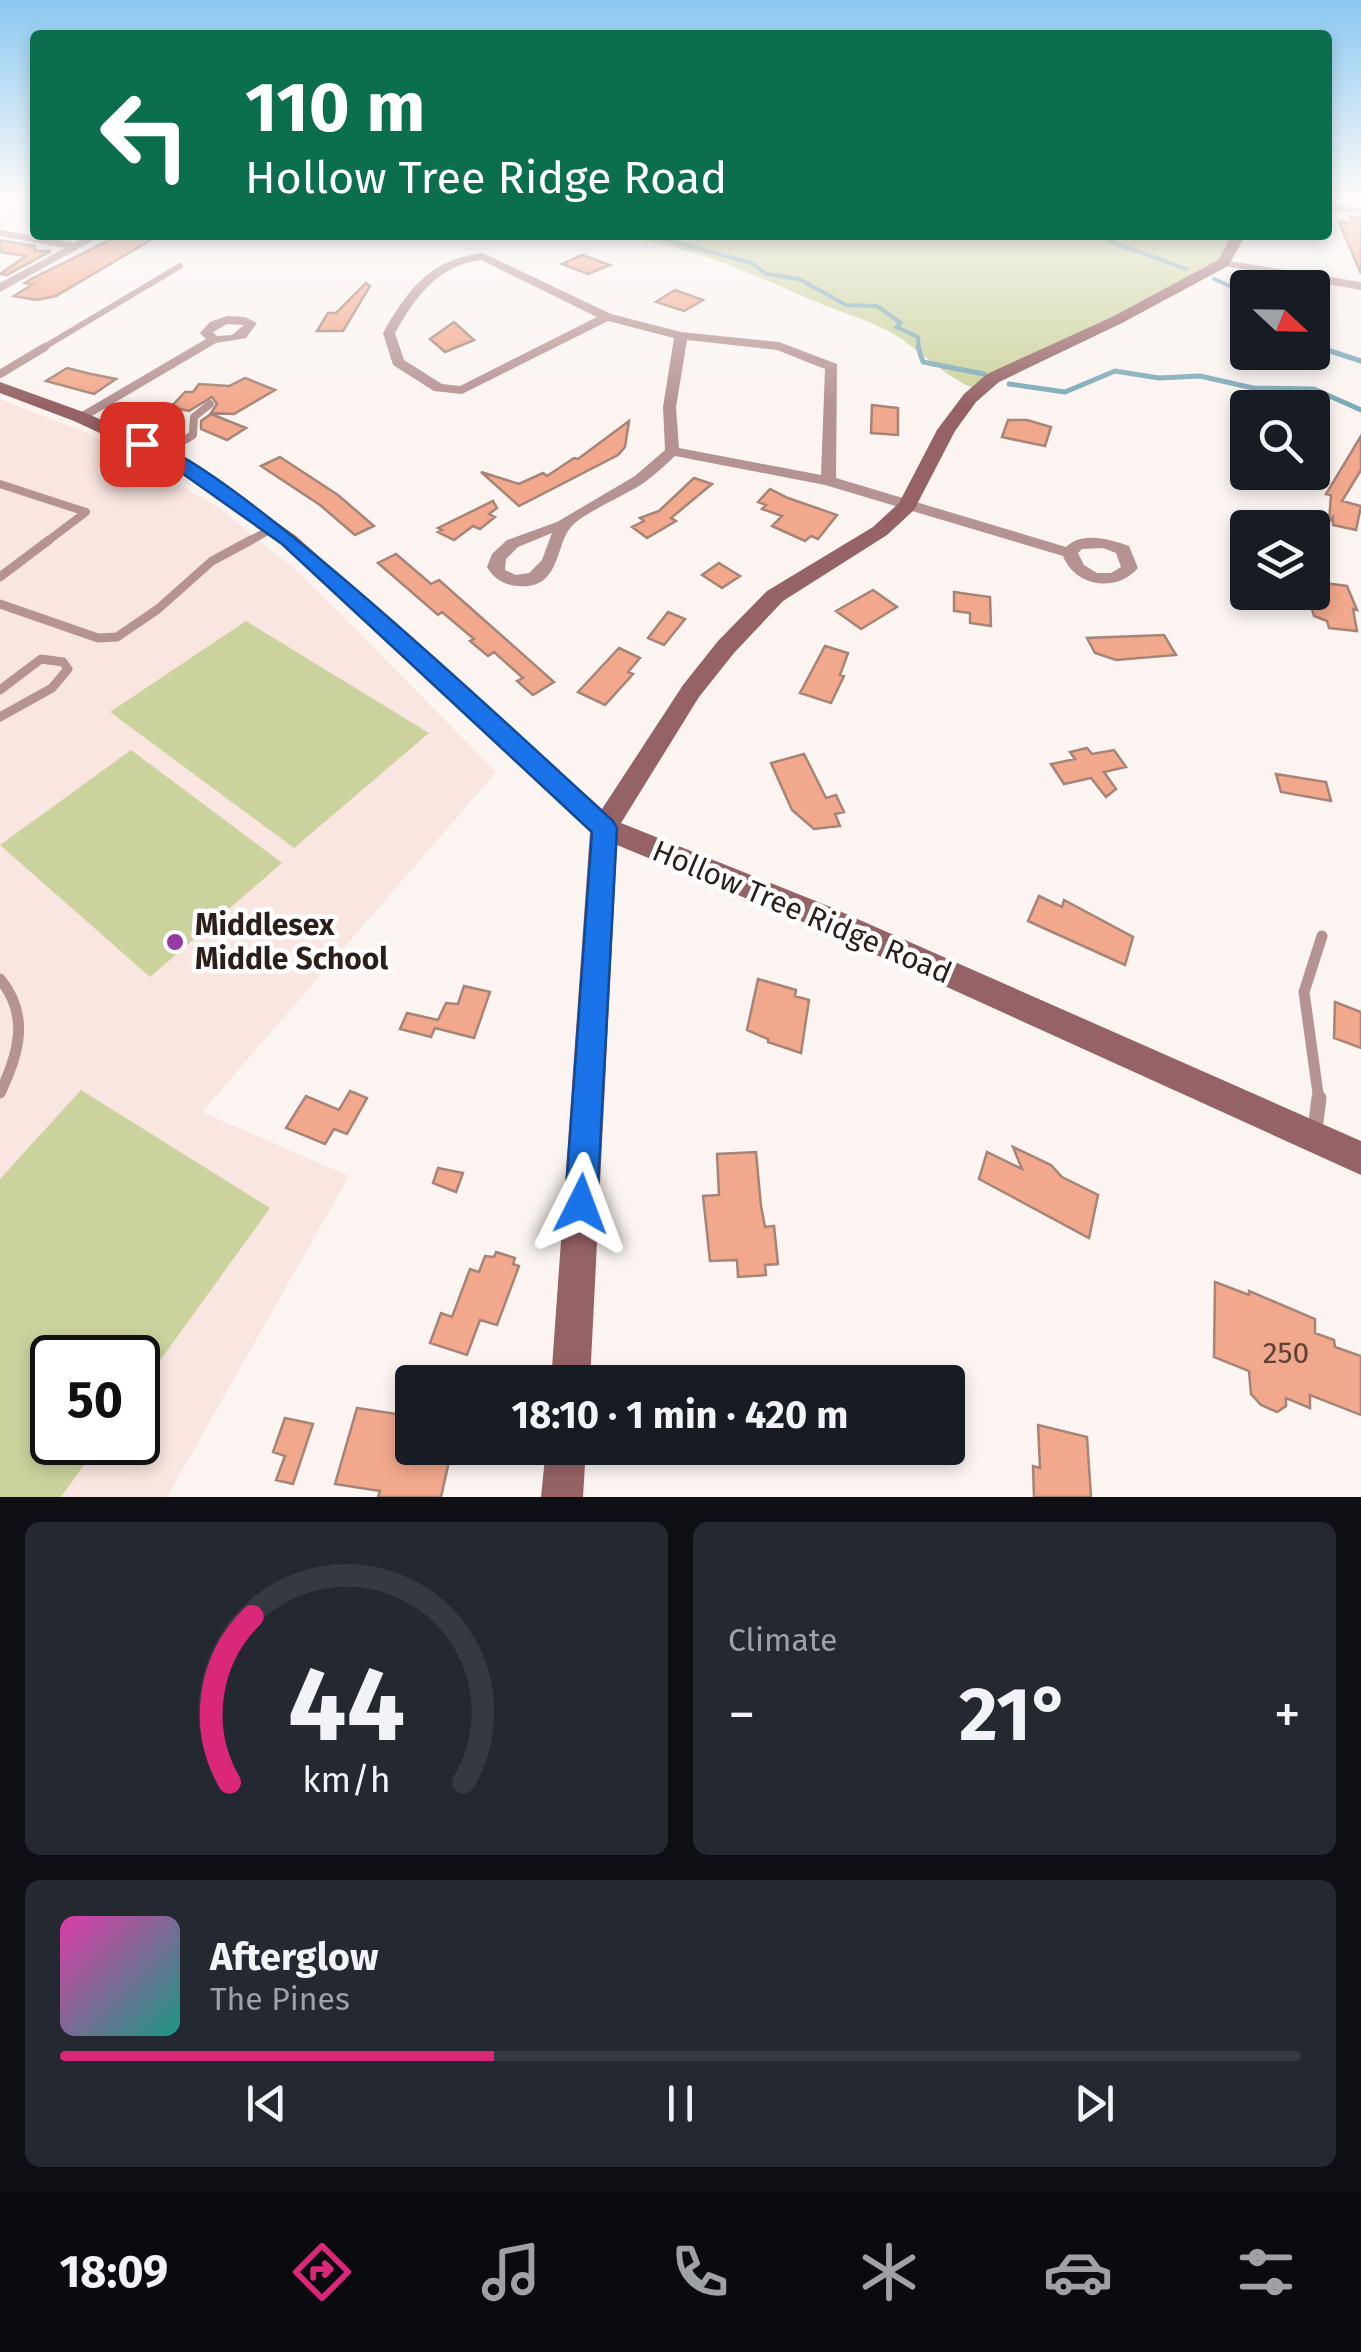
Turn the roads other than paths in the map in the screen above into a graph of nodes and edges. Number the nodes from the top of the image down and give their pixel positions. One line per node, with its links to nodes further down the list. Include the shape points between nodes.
1 (41, 266): 8 (street)
2 (180, 266): 12 (lane)
3 (445, 266): 9 (street, via 408,298 389,333 398,362 439,388 462,390)
4 (510, 266): 9 (street)
5 (1218, 266): 19 (street, via 993,378 946,430)
6 (1240, 266): 7 (street)
7 (1361, 286)
8 (0, 288)
9 (607, 317): 10 (street)
10 (681, 336): 15 (street, via 671,392); 17 (street, via 779,346 832,367)
11 (214, 339): 14 (street)
12 (2, 387): 14 (street, Hollow Tree Ridge Road)
13 (210, 404): 16 (lane, via 194,417 193,435)
14 (80, 417): 16 (street, Hollow Tree Ridge Road)
15 (672, 450): 17 (street); 20 (street, via 640,479)
16 (161, 454): 21 (street, Hollow Tree Ridge Road)
17 (828, 481): 19 (street)
18 (0, 484): 23 (lane, via 86,512)
19 (907, 506): 22 (street); 27 (street, via 880,531 775,596 726,646)
20 (563, 525)
21 (273, 528): 24 (lane, via 212,561 117,637 98,638); 27 (street, Hollow Tree Ridge Road)
22 (1070, 553)
23 (0, 577)
24 (0, 604)
25 (0, 690): 26 (lane, via 41,659 54,658 68,668 52,688)
26 (0, 718)
27 (604, 828): 31 (street, Hollow Tree Ridge Road, via 818,915); 33 (street)
28 (1322, 936): 31 (lane, via 1304,992 1319,1098)
29 (0, 978): 30 (lane, via 21,1018 16,1061)
30 (2, 1086)
31 (1314, 1136): 32 (street, Hollow Tree Ridge Road)
32 (1361, 1158)
33 (571, 1365)
34 (565, 1465): 35 (street)
35 (562, 1497)

